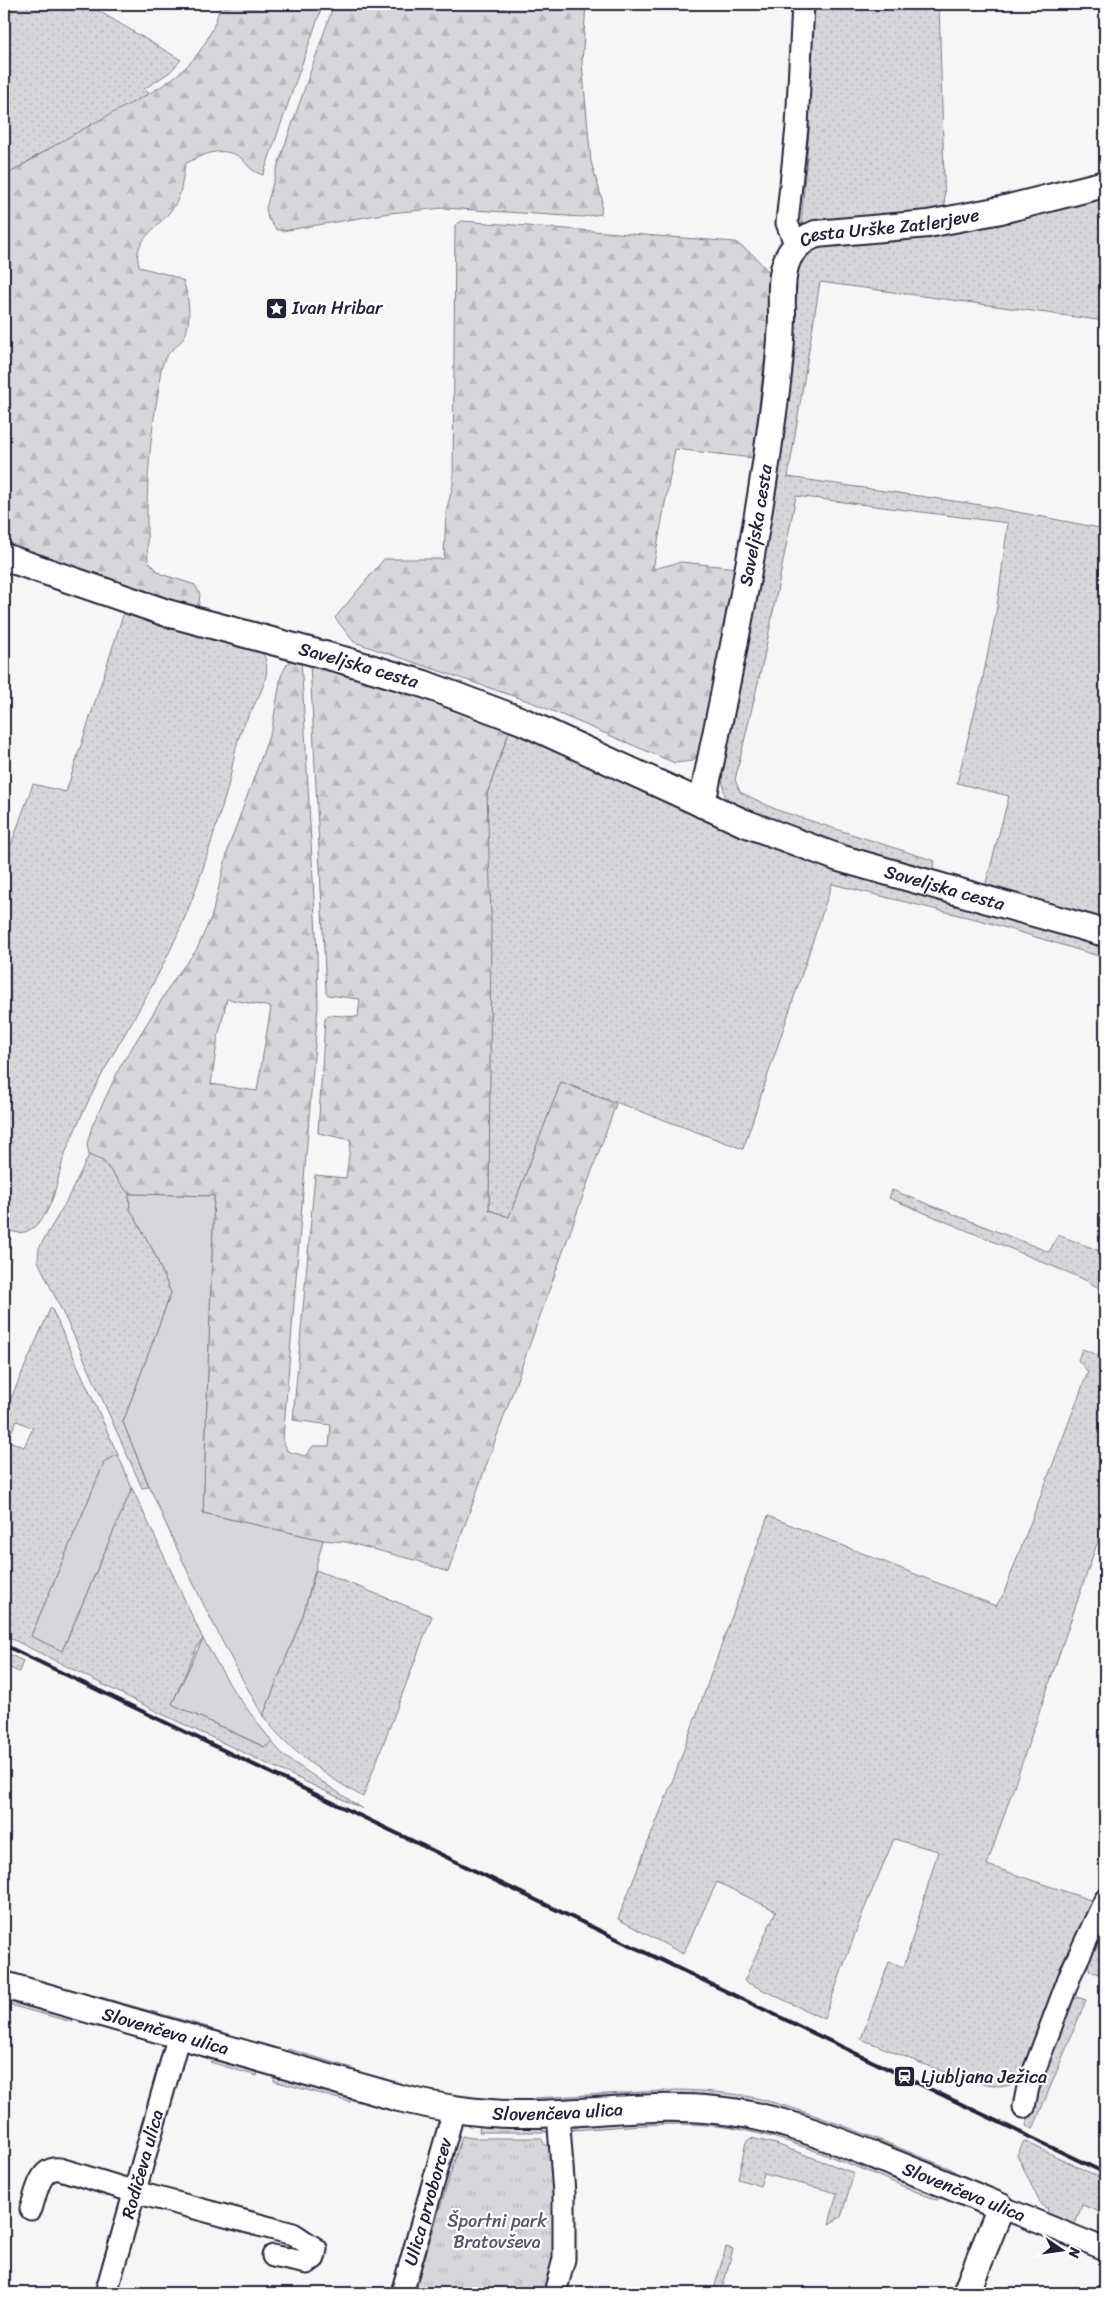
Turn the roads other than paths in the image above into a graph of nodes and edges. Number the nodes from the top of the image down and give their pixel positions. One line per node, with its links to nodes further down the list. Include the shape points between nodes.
1 (803, 4): 3 (street, Cesta Urške Zatlerjeve, via 798,128 787,223)
2 (1105, 184): 3 (street, Cesta Urške Zatlerjeve, via 928,224 816,234)
3 (796, 246): 5 (street, Saveljska cesta, via 788,258 783,276 779,369 762,490)
4 (4, 557): 5 (street, Saveljska cesta, via 167,613 424,684 522,721)
5 (702, 804): 6 (street, Saveljska cesta, via 839,858)
6 (1105, 933)
7 (1105, 1900): 10 (street, via 1071,1973 1028,2088)
8 (4, 1985): 9 (street, Slovenčeva ulica)
9 (179, 2036): 11 (street, Slovenčeva ulica, via 399,2098); 13 (street, Rodičeva ulica)
10 (1024, 2107)
11 (454, 2110): 12 (street, Slovenčeva ulica); 19 (street, Ulica prvoborcev)
12 (558, 2113): 14 (street, Slovenčeva ulica, via 675,2108 753,2115 833,2139); 20 (street, via 564,2194 564,2259)
13 (135, 2192): 15 (street, via 51,2169 40,2180); 17 (street, via 293,2234 316,2249 314,2258 307,2263); 18 (street, Rodičeva ulica)
14 (1001, 2207): 16 (street, Slovenčeva ulica); 21 (street)
15 (32, 2210)
16 (1105, 2249)
17 (273, 2256)
18 (106, 2293)
19 (402, 2293)
20 (555, 2293)
21 (966, 2293)

